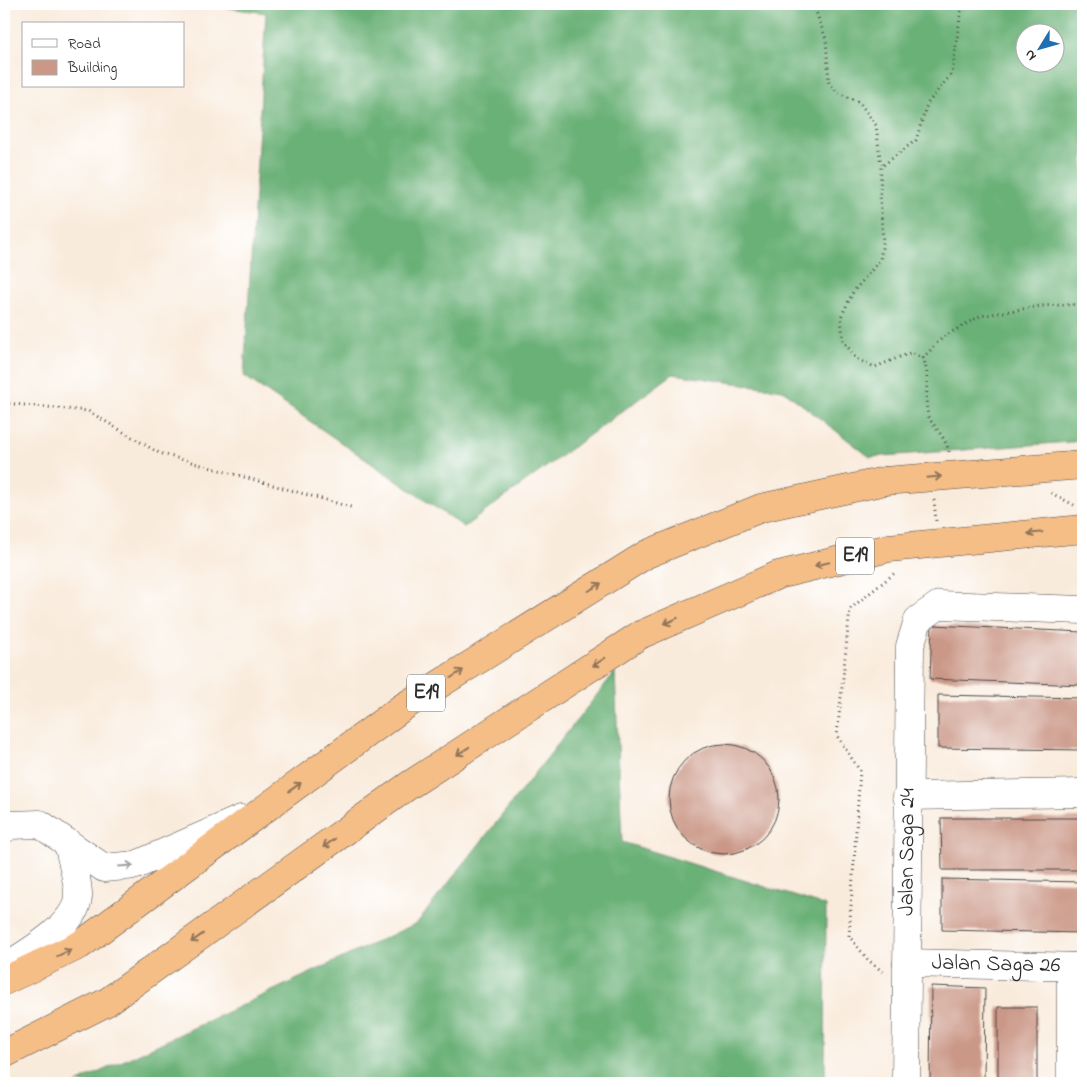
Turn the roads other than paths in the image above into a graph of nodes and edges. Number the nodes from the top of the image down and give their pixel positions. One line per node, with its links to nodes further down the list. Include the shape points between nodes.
1 (1083, 465): 6 (highway, E19, one-way to 1, bridge, via 403,708 647,554 761,508 885,481)
2 (1083, 529): 13 (highway, E19, one-way to 13, bridge, via 889,548 778,575 640,635 408,786 107,1002)
3 (1083, 610): 5 (street, Jalan Saga 24, via 939,605 918,620 910,646)
4 (1083, 793): 5 (street)
5 (907, 796): 9 (street, Jalan Saga 24)
6 (264, 809): 8 (street, one-way to 6, via 104,868 136,865); 12 (highway, E19, one-way to 6, via 80,945)
7 (4, 829): 8 (street, via 11,825 40,824)
8 (68, 843): 11 (street, via 78,898 66,923)
9 (907, 962): 10 (street, Jalan Saga 26); 14 (street, Jalan Saga 24)
10 (1077, 967): 15 (street)
11 (4, 968)
12 (4, 981)
13 (4, 1054)
14 (906, 1083)
15 (1071, 1083)

